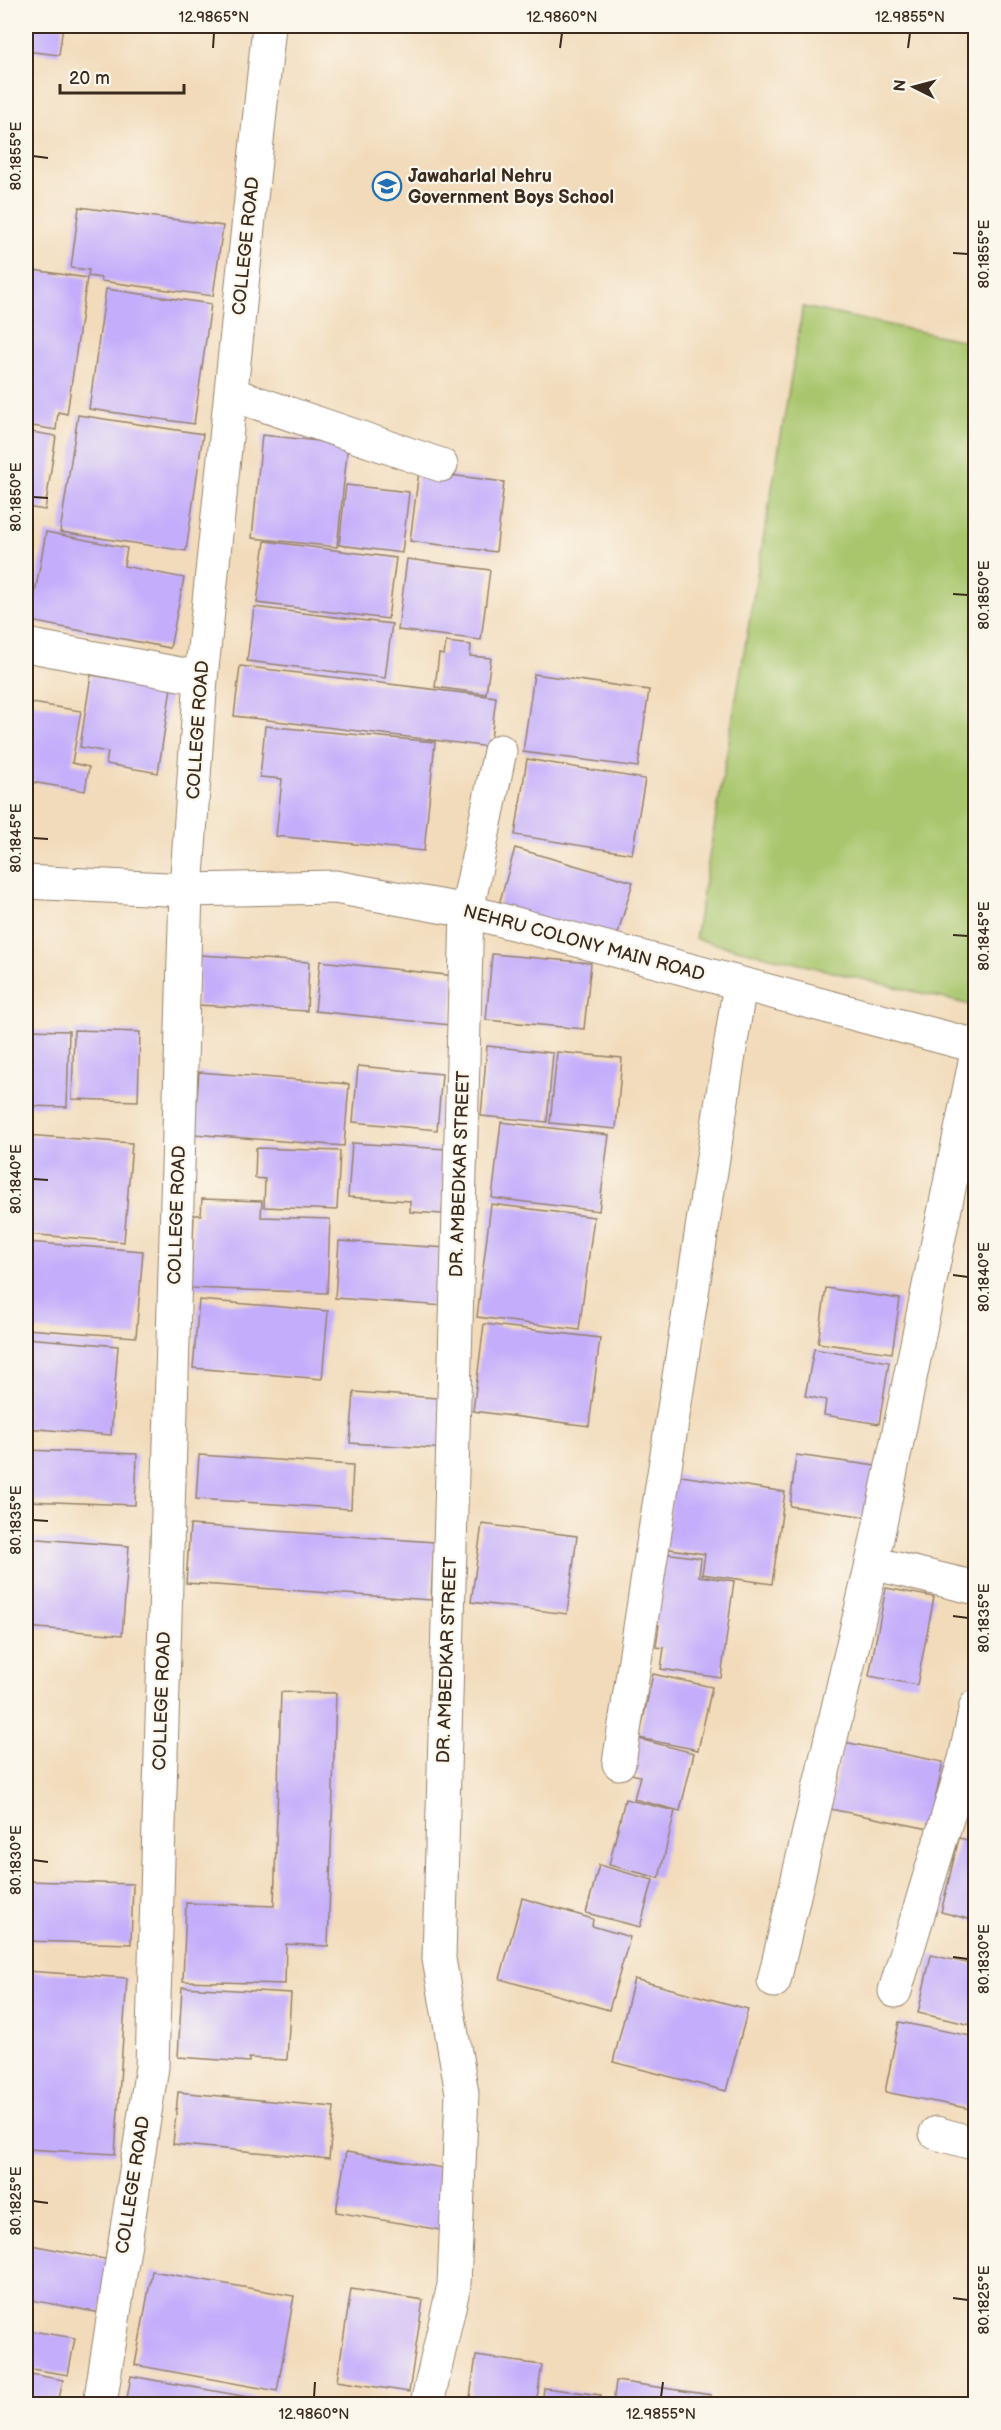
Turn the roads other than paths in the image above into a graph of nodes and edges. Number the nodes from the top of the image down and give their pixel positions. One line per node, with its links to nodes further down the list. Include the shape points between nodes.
1 (269, 26): 2 (street, COLLEGE ROAD)
2 (231, 394): 3 (street); 5 (street, COLLEGE ROAD)
3 (441, 465)
4 (26, 645): 5 (street)
5 (201, 678): 8 (street, COLLEGE ROAD)
6 (500, 751): 9 (street, DR. AMBEDKAR STREET)
7 (26, 882): 8 (street, NEHRU COLONY MAIN ROAD)
8 (186, 890): 9 (street, NEHRU COLONY MAIN ROAD, via 335,887); 21 (street, COLLEGE ROAD, via 152,2067)
9 (467, 911): 10 (street, NEHRU COLONY MAIN ROAD); 22 (street, DR. AMBEDKAR STREET, via 439,1959 462,2093 454,2285)
10 (740, 984): 11 (street, NEHRU COLONY MAIN ROAD); 16 (street)
11 (975, 1046)
12 (975, 1057): 13 (street)
13 (872, 1563): 14 (street); 17 (street)
14 (975, 1588)
15 (975, 1706): 18 (street, via 965,1759)
16 (619, 1763)
17 (774, 1981)
18 (895, 1991)
19 (936, 2133): 20 (street)
20 (975, 2144)
21 (100, 2404)
22 (427, 2404)

